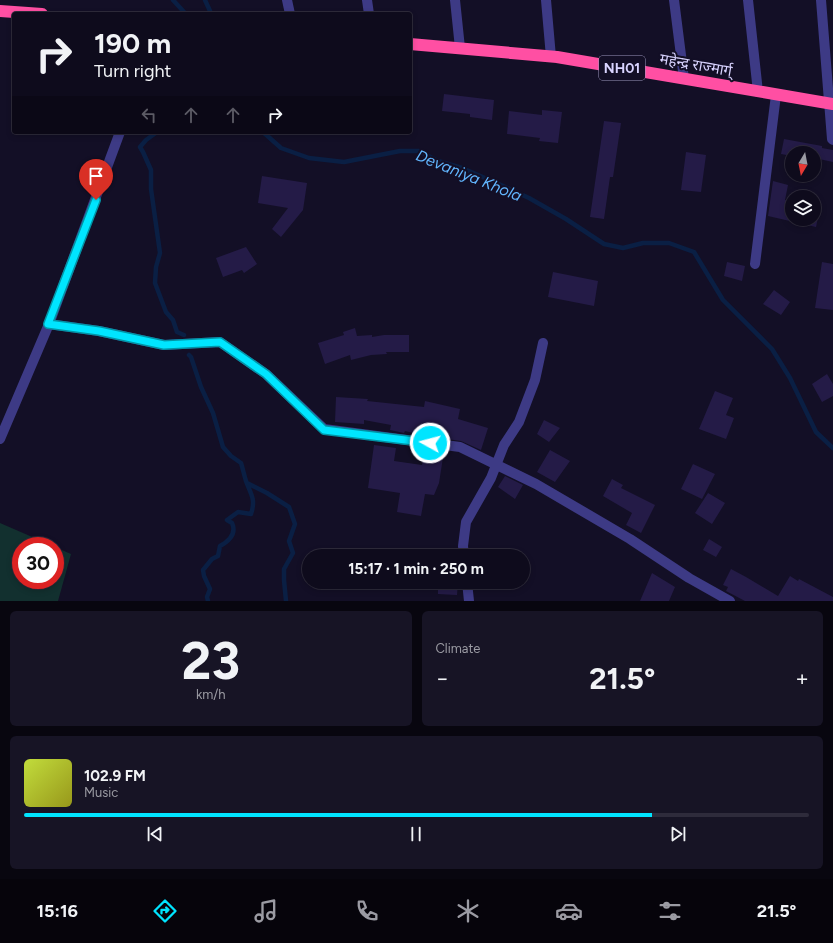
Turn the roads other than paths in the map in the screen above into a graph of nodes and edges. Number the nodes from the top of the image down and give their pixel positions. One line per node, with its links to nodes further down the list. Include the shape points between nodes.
1 (287, 0): 10 (street)
2 (367, 0): 11 (street)
3 (455, 0): 13 (street)
4 (546, 0): 14 (street)
5 (674, 0): 15 (street)
6 (748, 0): 16 (street)
7 (821, 0): 18 (street)
8 (0, 11): 9 (highway)
9 (14, 12)
10 (290, 12)
11 (369, 12)
12 (412, 44): 13 (highway, महेन्द्र राज्मार्ग् / NH01)
13 (460, 48): 14 (highway, महेन्द्र राज्मार्ग् / NH01)
14 (551, 56): 15 (highway, महेन्द्र राज्मार्ग् / NH01)
15 (684, 79): 16 (highway, महेन्द्र राज्मार्ग् / NH01)
16 (758, 92): 17 (highway, महेन्द्र राज्मार्ग् / NH01)
17 (776, 95): 18 (highway, महेन्द्र राज्मार्ग् / NH01); 21 (street)
18 (831, 104): 20 (street)
19 (119, 134): 22 (street)
20 (833, 140)
21 (756, 264)
22 (48, 324): 24 (street); 25 (street, via 99,331 164,345 220,342 266,374 324,430 460,447)
23 (543, 343): 25 (street, via 535,380 519,422)
24 (0, 439)
25 (496, 464): 26 (street, via 466,522); 29 (street, via 536,484 630,539 689,578)
26 (463, 549)
27 (468, 589): 28 (street)
28 (469, 601)
29 (730, 601)

